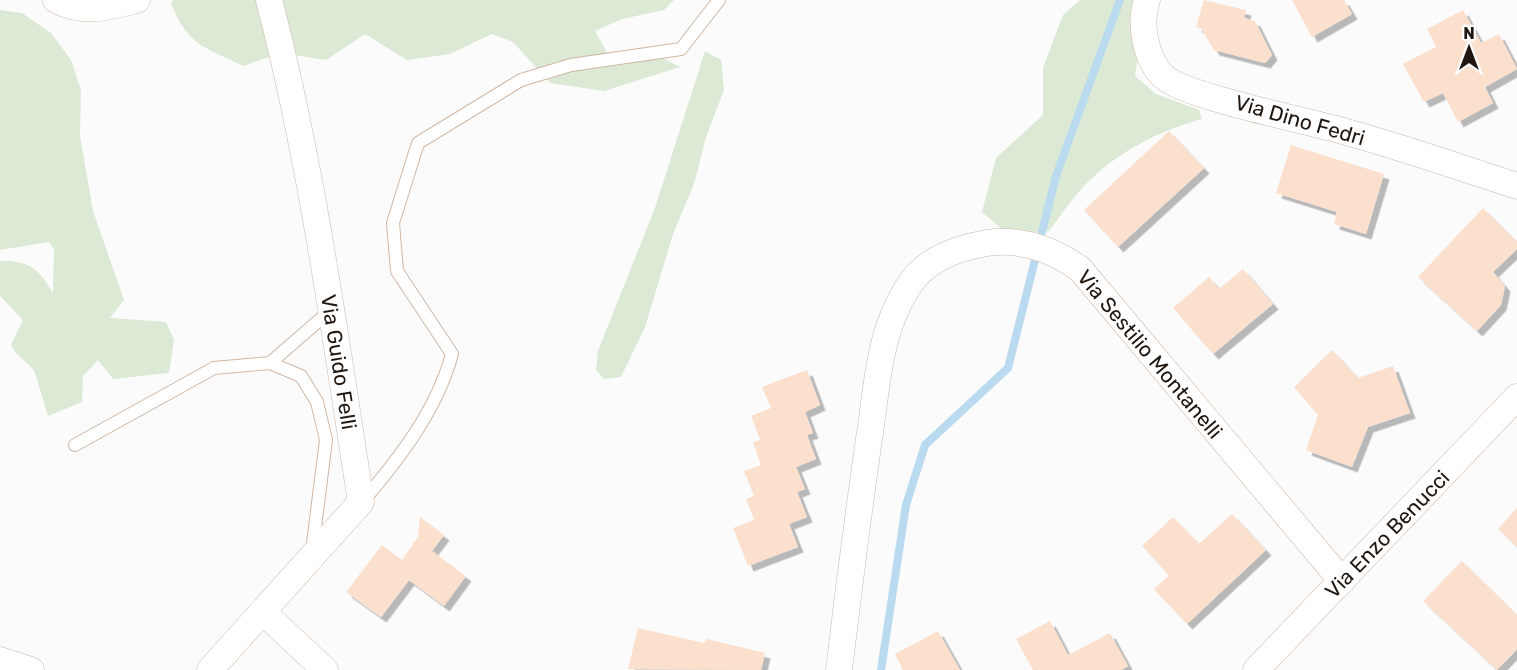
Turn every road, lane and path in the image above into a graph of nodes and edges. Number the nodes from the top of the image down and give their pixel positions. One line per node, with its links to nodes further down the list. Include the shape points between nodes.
1 (56, 0): 2 (street, via 76,9 94,9)
2 (137, 0)
3 (269, 0): 7 (street, Via Guido Felli, via 289,76)
4 (719, 0): 11 (lane, via 681,48 571,65 521,80 418,143 393,223 398,271 452,354 446,378 398,461)
5 (1147, 0): 6 (street, Via Dino Fedri, via 1144,38 1164,77 1188,90 1344,131)
6 (1517, 186)
7 (331, 310): 8 (lane); 11 (street, Via Guido Felli)
8 (270, 363): 10 (lane, via 214,368); 12 (lane, via 301,376 317,402 326,440)
9 (1517, 397): 13 (street, Via Enzo Benucci)
10 (75, 445)
11 (361, 502): 12 (street)
12 (311, 558): 14 (street)
13 (1342, 581): 19 (street, Via Sestilio Montanelli, via 1080,269 1058,253 1028,245 1000,242 964,247 918,274 905,293 883,347); 20 (street, Via Enzo Benucci)
14 (263, 612): 17 (street); 18 (street)
15 (0, 660): 16 (street)
16 (31, 670)
17 (210, 670)
18 (325, 670)
19 (840, 670)
20 (1256, 670)

